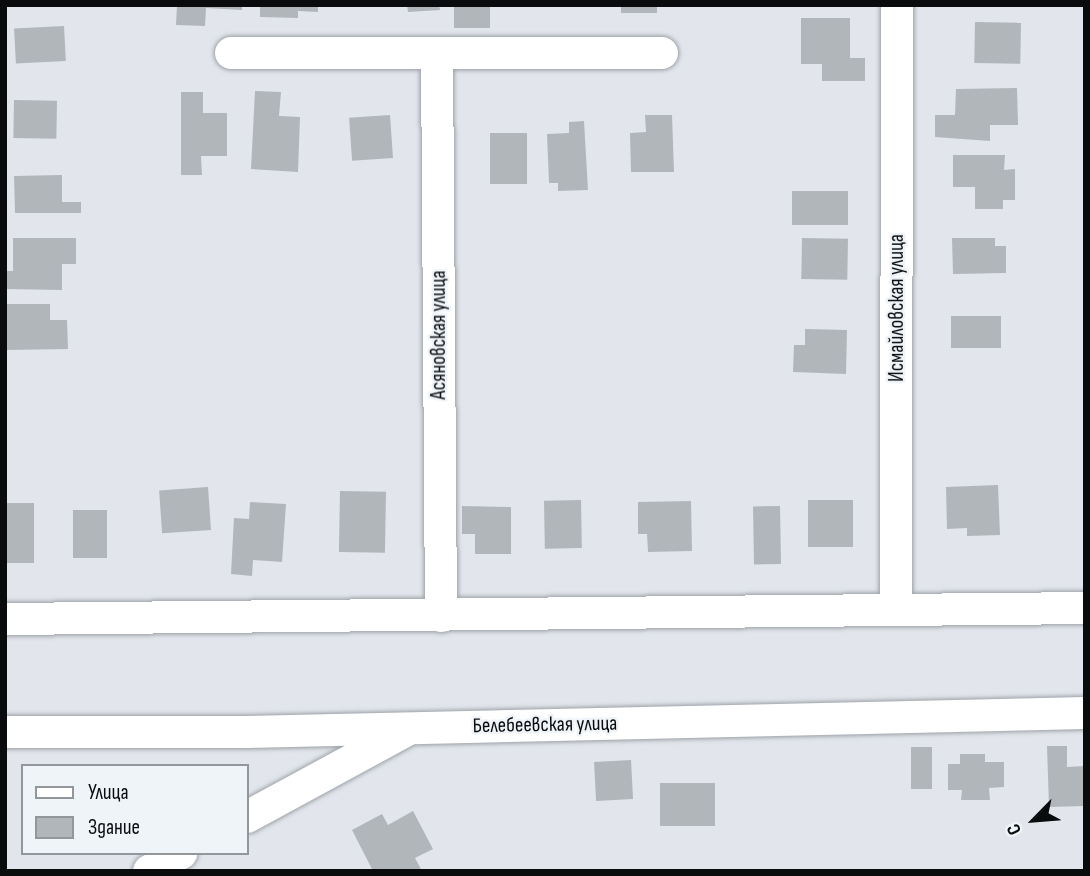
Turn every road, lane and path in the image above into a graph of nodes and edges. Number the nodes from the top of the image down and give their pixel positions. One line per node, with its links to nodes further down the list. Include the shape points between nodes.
1 (897, 5): 6 (street, Исмайловская улица)
2 (231, 53): 4 (street)
3 (662, 53): 4 (street)
4 (437, 55): 7 (street, Асяновская улица)
5 (1085, 608): 6 (street)
6 (896, 610): 7 (street)
7 (441, 616): 8 (street)
8 (5, 619)
9 (1085, 713): 10 (street, Белебеевская улица)
10 (411, 728): 11 (street, Белебеевская улица); 12 (street)
11 (5, 732)
12 (248, 816)
13 (177, 855): 14 (street)
14 (149, 871)

